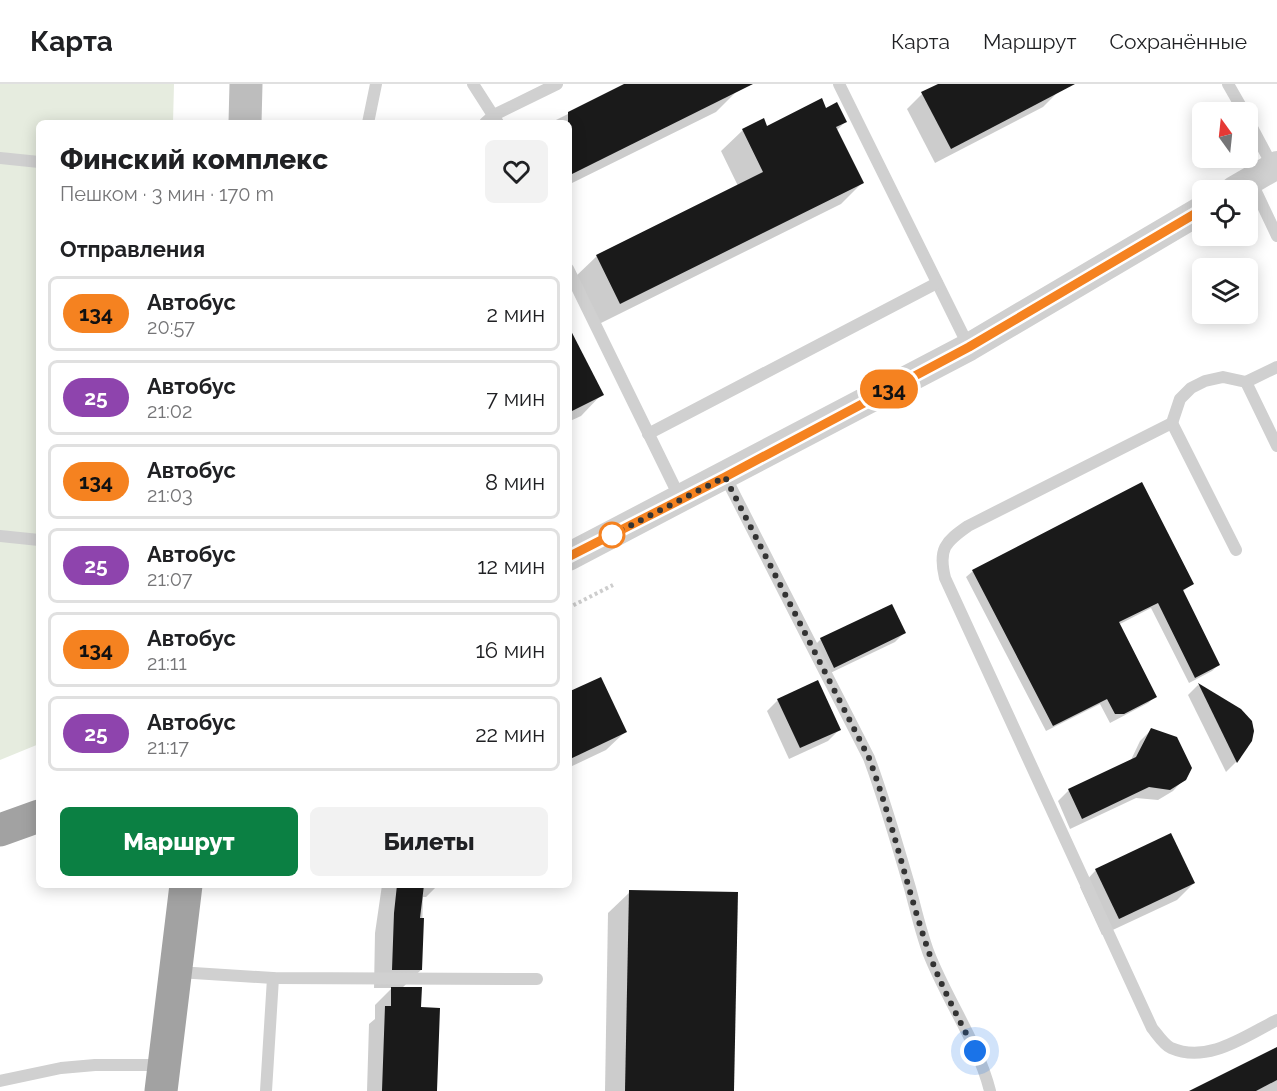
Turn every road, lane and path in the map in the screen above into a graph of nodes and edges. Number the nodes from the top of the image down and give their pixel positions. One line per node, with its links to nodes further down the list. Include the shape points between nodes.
1 (246, 84): 8 (main road)
2 (376, 84): 9 (lane)
3 (473, 84): 10 (lane)
4 (557, 84): 10 (lane)
5 (838, 84): 17 (lane)
6 (1228, 84): 7 (lane)
7 (1238, 102)
8 (245, 120)
9 (369, 120)
10 (492, 120)
11 (0, 158): 12 (lane)
12 (36, 162)
13 (1259, 176): 15 (lane)
14 (1192, 215): 18 (street)
15 (1277, 236)
16 (572, 277): 22 (lane)
17 (937, 283): 18 (lane); 22 (lane)
18 (969, 347): 24 (street)
19 (1277, 368): 20 (lane)
20 (1246, 382): 21 (lane, via 1223,377 1191,388 1180,399); 23 (lane)
21 (1172, 423): 28 (lane); 37 (lane, via 968,526 946,544 942,564 945,578 1152,1028 1169,1047 1194,1054 1221,1048)
22 (648, 434): 25 (lane)
23 (1277, 446)
24 (725, 477): 25 (street); 41 (lane, via 869,758 927,947)
25 (681, 499): 29 (street)
26 (0, 536): 27 (lane)
27 (36, 540)
28 (1236, 550)
29 (572, 555)
30 (613, 585): 31 (path)
31 (572, 606)
32 (166, 888): 34 (highway)
33 (186, 888): 34 (highway)
34 (178, 959): 35 (lane); 38 (highway)
35 (273, 978): 36 (lane); 40 (lane)
36 (537, 979)
37 (1277, 1020)
38 (163, 1078): 39 (lane, via 95,1065)
39 (0, 1081)
40 (266, 1091)
41 (990, 1091)

